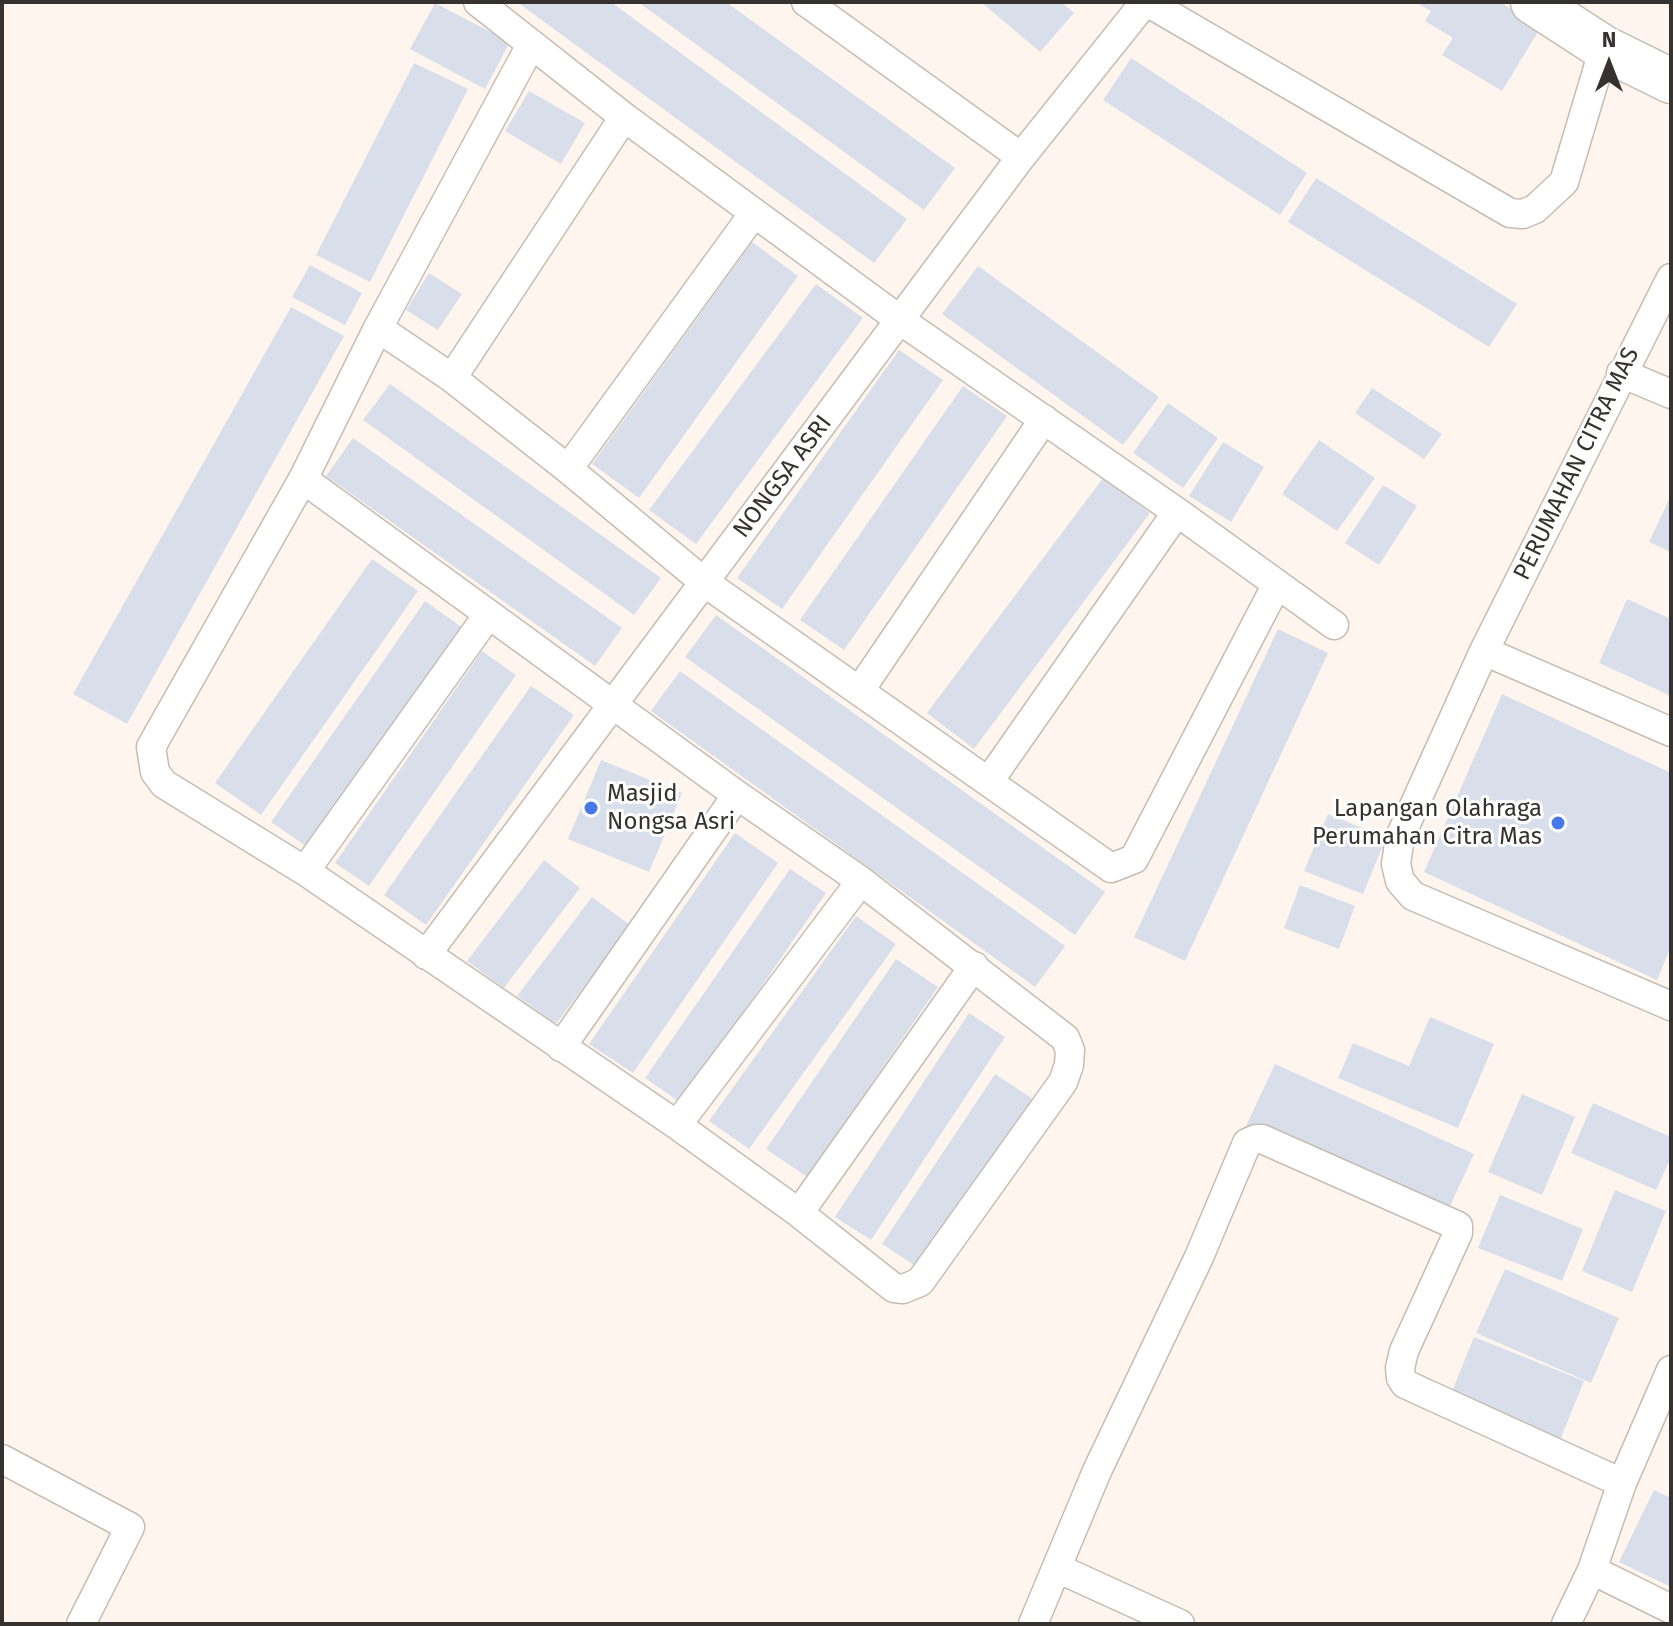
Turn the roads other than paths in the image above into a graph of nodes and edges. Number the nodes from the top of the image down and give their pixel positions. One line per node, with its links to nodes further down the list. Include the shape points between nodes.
1 (478, 2): 5 (street)
2 (806, 2): 9 (street)
3 (1146, 2): 6 (street, via 1510,213 1535,209 1564,182); 9 (street, NONGSA ASRI)
4 (1533, 2): 6 (highway)
5 (531, 45): 8 (street); 13 (street)
6 (1604, 48): 7 (highway)
7 (1671, 81)
8 (624, 117): 10 (street); 15 (street)
9 (1021, 157): 12 (street, NONGSA ASRI)
10 (754, 213): 12 (street); 18 (street)
11 (1671, 278): 14 (street, PERUMAHAN CITRA MAS)
12 (900, 320): 17 (street); 21 (street, NONGSA ASRI)
13 (378, 328): 15 (street); 19 (street)
14 (1621, 373): 16 (street); 25 (street, PERUMAHAN CITRA MAS)
15 (452, 378): 18 (street)
16 (1671, 394)
17 (1044, 419): 20 (street); 26 (street)
18 (568, 469): 21 (street)
19 (303, 479): 23 (street); 31 (street, via 151,747 155,772 164,784)
20 (1177, 512): 22 (street); 29 (street)
21 (704, 582): 26 (street); 27 (street, NONGSA ASRI)
22 (1277, 584): 24 (street); 29 (street, via 1134,859 1111,868)
23 (488, 615): 27 (street); 31 (street)
24 (1334, 625)
25 (1484, 651): 28 (street); 35 (street, PERUMAHAN CITRA MAS, via 1400,837 1400,881 1413,896)
26 (860, 690): 29 (street)
27 (614, 703): 30 (street); 33 (street, NONGSA ASRI)
28 (1671, 732)
29 (989, 781)
30 (737, 795): 32 (street); 36 (street)
31 (305, 871): 33 (street)
32 (861, 881): 34 (street); 37 (street)
33 (426, 955): 36 (street)
34 (974, 966): 38 (street); 38 (street, via 1065,1038 1070,1050 1063,1082 913,1286 894,1288)
35 (1671, 1006)
36 (561, 1047): 37 (street)
37 (677, 1125): 38 (street)
38 (799, 1213)
39 (1671, 1370): 41 (street)
40 (2, 1459): 45 (street, via 130,1527)
41 (1622, 1483): 42 (street, via 1405,1384 1400,1368 1404,1351 1458,1226 1256,1139 1247,1143); 43 (street)
42 (1057, 1568): 46 (street); 47 (street)
43 (1592, 1570): 44 (street); 48 (street)
44 (1671, 1609)
45 (81, 1624)
46 (1033, 1624)
47 (1180, 1624)
48 (1566, 1624)

